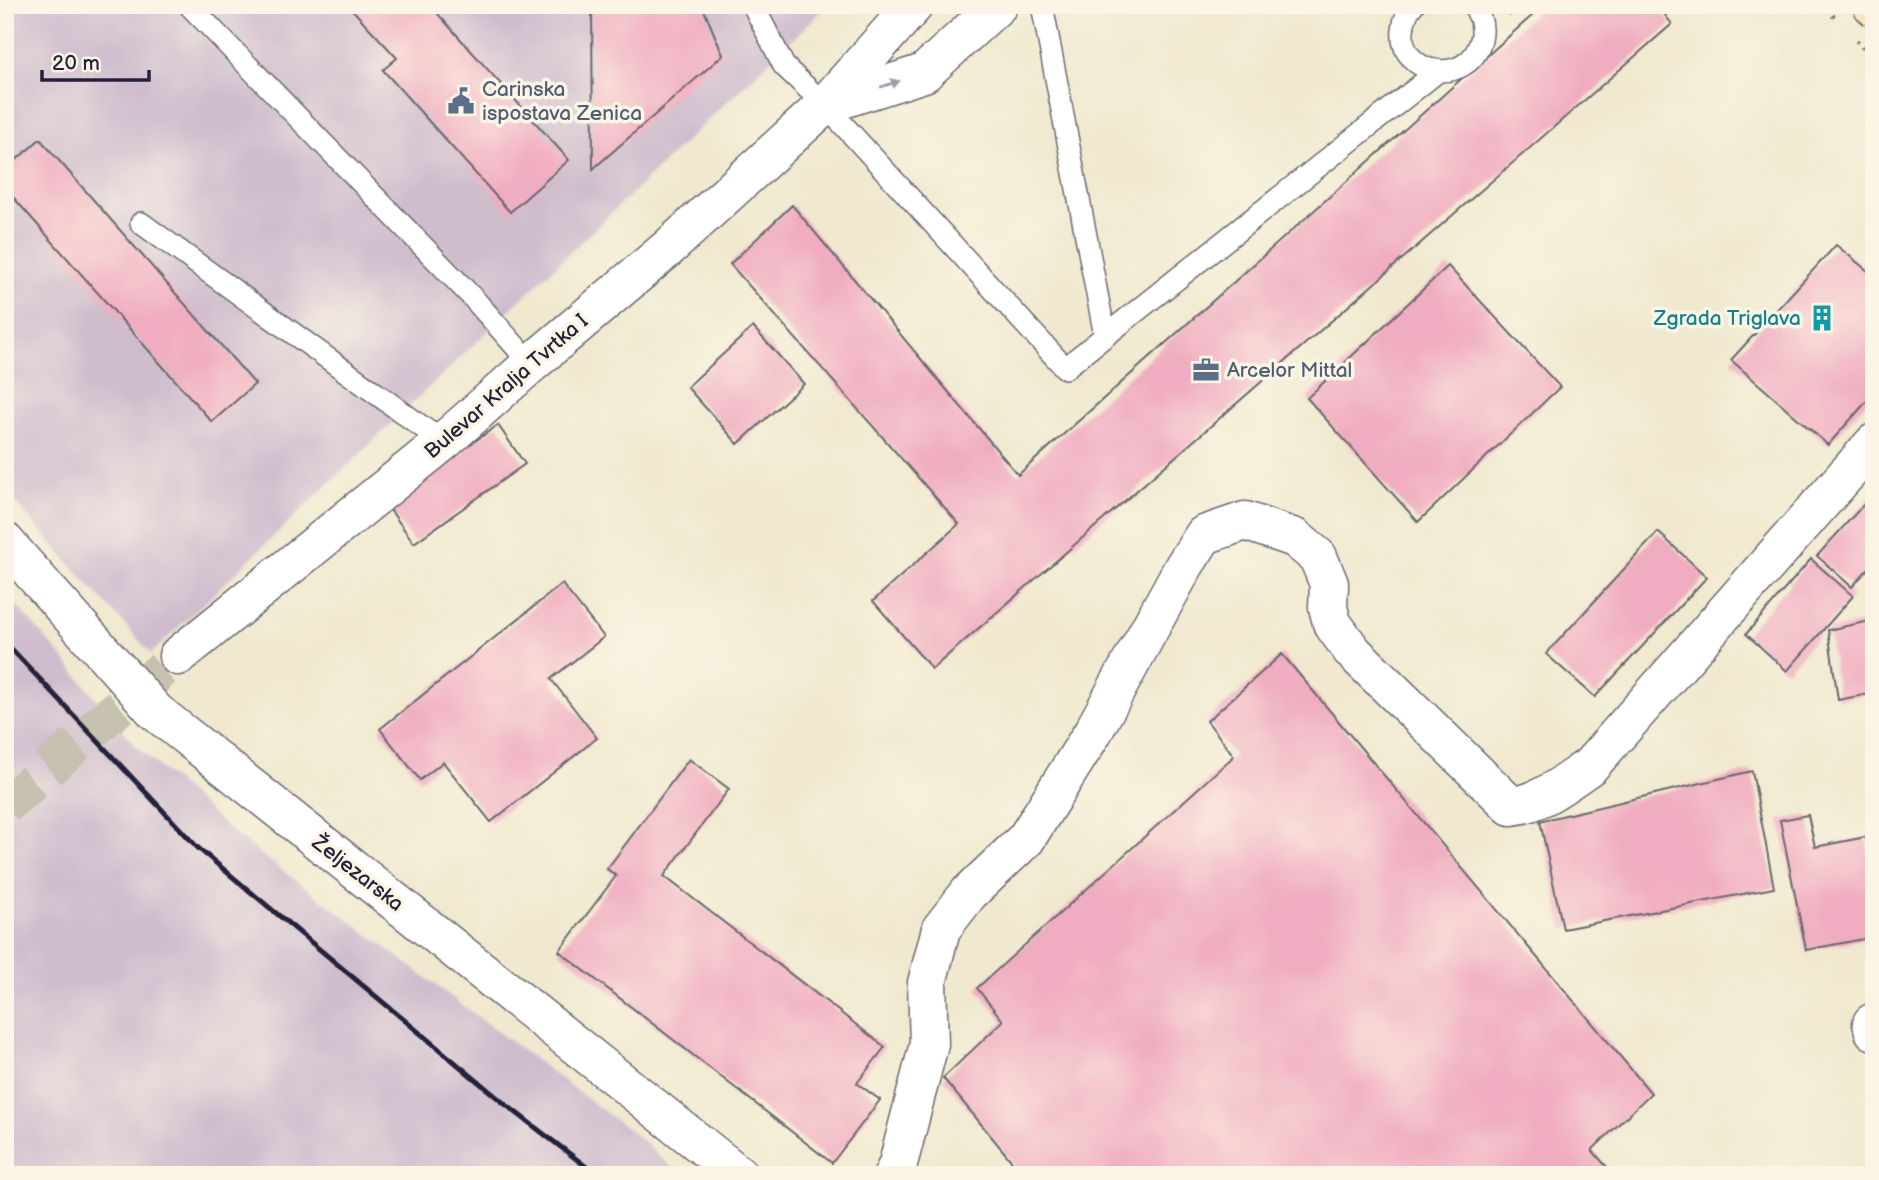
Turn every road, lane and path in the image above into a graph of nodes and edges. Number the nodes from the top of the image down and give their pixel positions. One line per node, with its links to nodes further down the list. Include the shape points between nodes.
1 (189, 5): 12 (lane, via 474,299)
2 (753, 5): 9 (lane, via 784,66)
3 (914, 5): 9 (street, Bulevar Kralja Tvrtka I)
4 (998, 5): 9 (street, Bulevar Kralja Tvrtka I, one-way to 4, via 924,73)
5 (1042, 5): 11 (lane)
6 (1413, 5): 8 (lane, via 1404,21 1405,48 1413,59)
7 (1472, 5): 8 (lane, via 1482,22 1479,48 1462,67)
8 (1437, 72): 11 (lane)
9 (825, 104): 11 (lane, via 1065,368); 12 (street, Bulevar Kralja Tvrtka I, via 666,250)
10 (141, 223): 13 (lane)
11 (1105, 336)
12 (531, 364): 13 (street, Bulevar Kralja Tvrtka I)
13 (443, 442): 16 (street, Bulevar Kralja Tvrtka I)
14 (1874, 443): 20 (street, via 1590,766 1521,806 1511,806 1353,652 1332,623 1329,584 1318,557 1295,538 1245,521 1204,535 1093,732 1026,839 969,893 941,929 927,983 929,1044)
15 (5, 542): 19 (street, Željezarska, via 156,712)
16 (177, 656)
17 (1874, 1022): 18 (street)
18 (1874, 1031)
19 (739, 1175)
20 (893, 1175)

